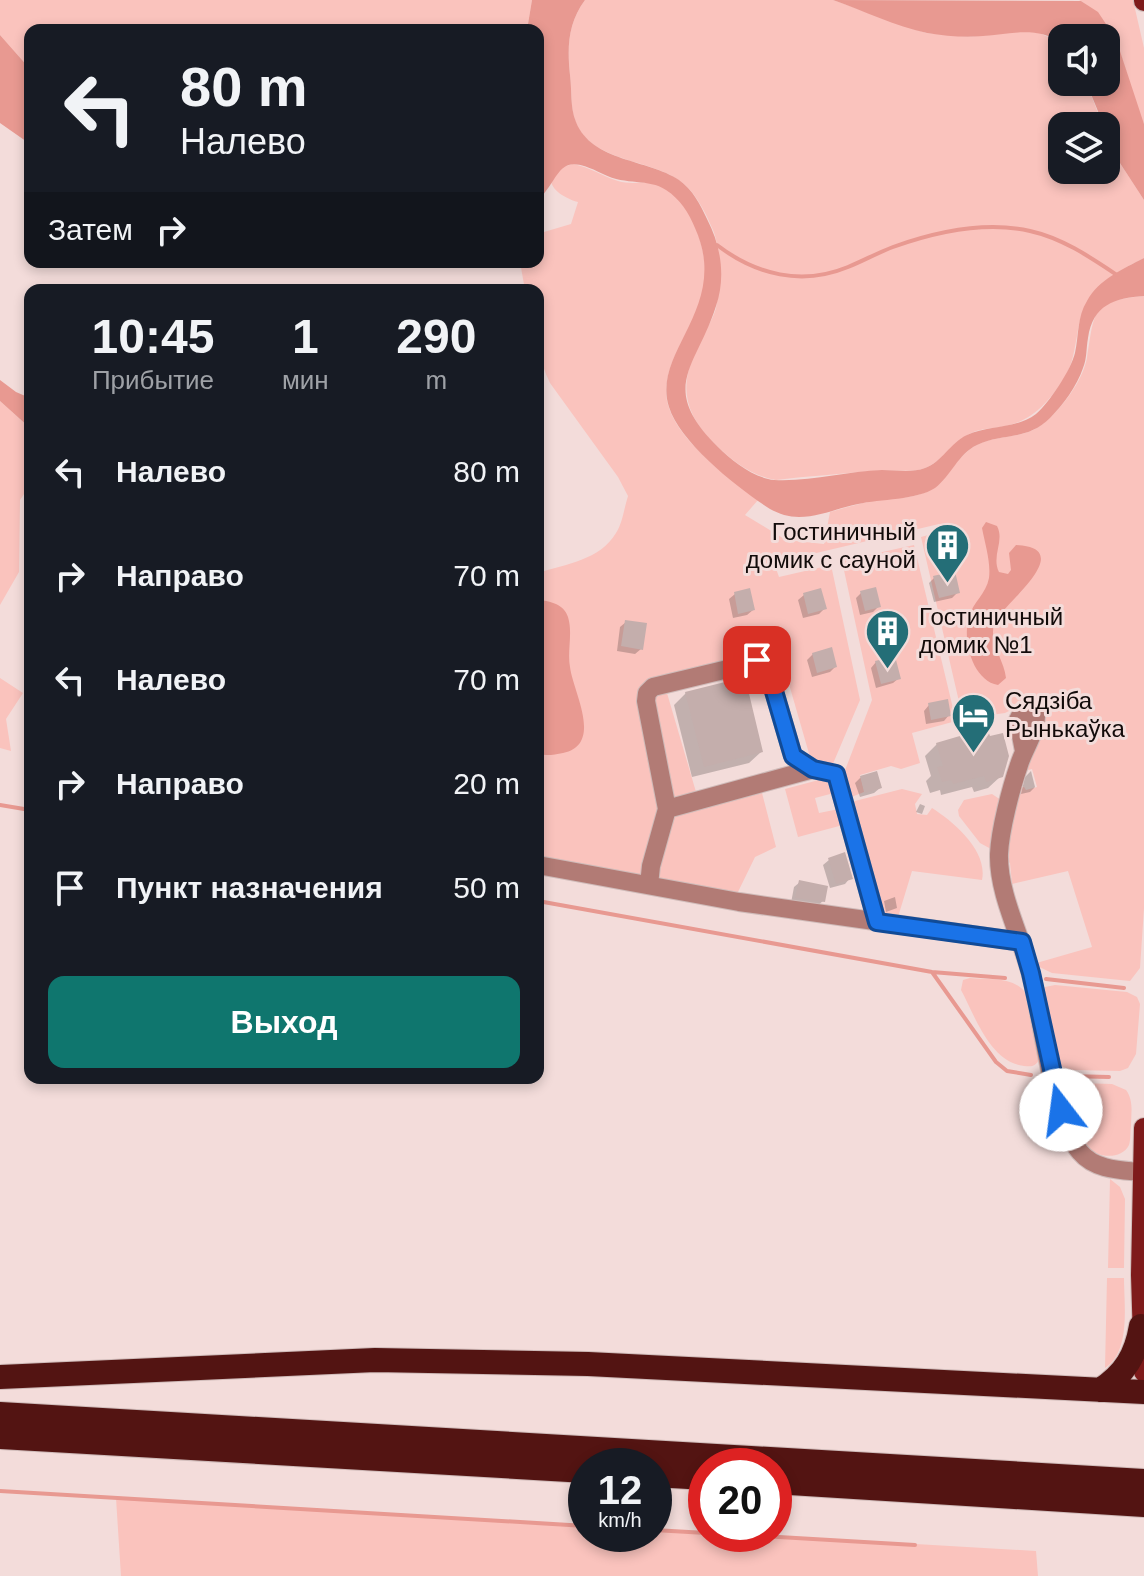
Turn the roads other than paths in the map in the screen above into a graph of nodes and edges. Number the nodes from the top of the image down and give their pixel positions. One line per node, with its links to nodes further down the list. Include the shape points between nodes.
1 (1024, 751): 7 (lane, via 1012,783 999,854)
2 (813, 769): 3 (lane); 3 (lane, via 793,756 761,661 653,687 646,701); 6 (lane, via 836,774)
3 (667, 809): 5 (lane)
4 (544, 866): 5 (lane)
5 (649, 885): 6 (lane)
6 (877, 922): 7 (lane)
7 (1022, 942): 9 (lane, via 1072,1140 1095,1163)
8 (1144, 1128): 9 (main road)
9 (1141, 1172): 10 (main road)
10 (1143, 1330): 11 (main road); 13 (highway, via 1128,1365)
11 (1144, 1372)
12 (0, 1377): 13 (highway, via 375,1360 604,1365)
13 (1100, 1390): 14 (highway)
14 (1144, 1392)
15 (0, 1414): 18 (highway)
16 (0, 1437): 17 (highway)
17 (568, 1470)
18 (1144, 1481)
19 (792, 1483): 20 (highway)
20 (1144, 1505)

